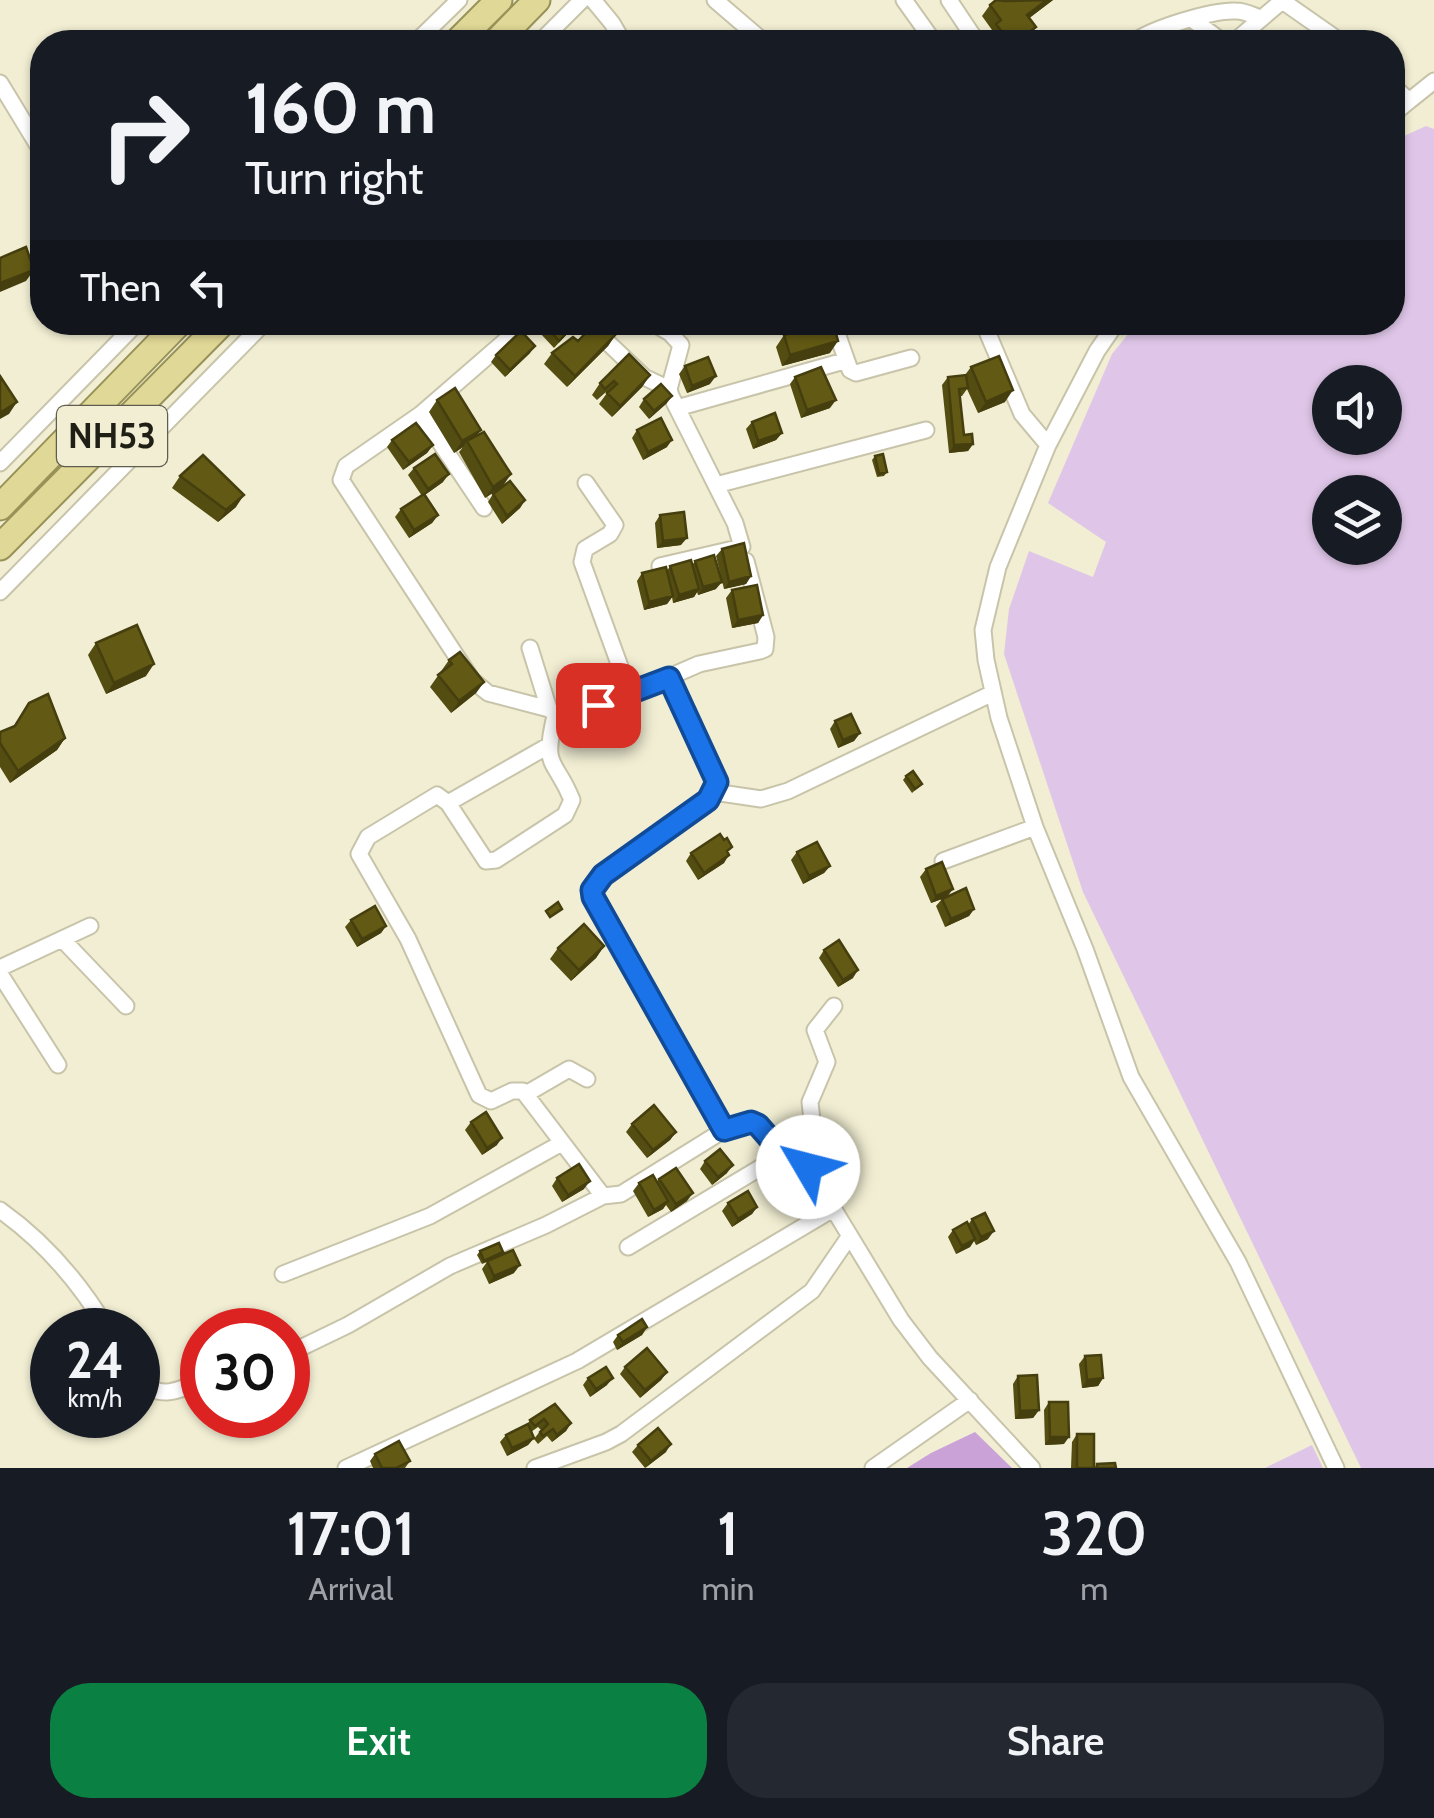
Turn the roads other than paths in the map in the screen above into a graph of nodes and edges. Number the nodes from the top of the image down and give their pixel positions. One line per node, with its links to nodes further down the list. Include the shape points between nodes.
1 (458, 0): 12 (street)
2 (499, 0): 13 (highway)
3 (538, 0): 14 (highway)
4 (582, 0): 15 (street)
5 (593, 0): 16 (street)
6 (715, 0): 17 (street)
7 (904, 0): 18 (street)
8 (948, 0): 19 (street)
9 (1281, 0): 10 (street); 23 (street)
10 (1260, 18): 11 (street, via 1242,10); 22 (street)
11 (1194, 20): 20 (street); 21 (street)
12 (428, 30)
13 (469, 30)
14 (508, 30)
15 (552, 30)
16 (616, 30)
17 (750, 30)
18 (925, 30)
19 (969, 30)
20 (1161, 30)
21 (1207, 30)
22 (1247, 30)
23 (1324, 30)
24 (1434, 81): 27 (street)
25 (0, 82): 29 (street)
26 (1405, 96): 27 (street)
27 (1410, 101): 28 (street)
28 (1405, 105)
29 (30, 132)
30 (125, 335): 47 (street)
31 (167, 335): 50 (highway, NH53)
32 (211, 335): 53 (highway, NH53)
33 (251, 335): 55 (street)
34 (512, 335): 44 (street)
35 (672, 335): 42 (street, via 681,346)
36 (837, 335): 41 (street)
37 (989, 335): 46 (street, via 1022,414)
38 (1109, 335): 46 (street)
39 (601, 336): 42 (street, via 644,377)
40 (911, 358): 41 (street, via 856,372)
41 (844, 361): 43 (street)
42 (669, 390): 43 (street)
43 (677, 408): 49 (street)
44 (421, 414): 51 (street); 60 (street, via 346,466 341,480 472,680 488,693)
45 (926, 430): 49 (street)
46 (1048, 445): 58 (street, via 988,598 984,630)
47 (0, 463)
48 (586, 483): 59 (street, via 615,525 585,549 582,562)
49 (716, 485): 52 (street)
50 (0, 507)
51 (484, 508)
52 (742, 547): 54 (street); 57 (street, via 765,648)
53 (0, 548)
54 (660, 566)
55 (0, 592)
56 (530, 648): 60 (street)
57 (669, 678): 59 (street); 62 (street, via 713,770)
58 (992, 693): 62 (street, via 788,791 761,799); 64 (street)
59 (630, 694): 60 (street, via 567,717)
60 (552, 712): 61 (street)
61 (548, 746): 63 (street); 63 (street, via 571,808 496,860 481,857)
62 (714, 792): 74 (street, via 592,890)
63 (448, 803): 73 (street, via 430,798 368,837 359,854 408,939 479,1095 491,1102 518,1089)
64 (1035, 827): 65 (street); 91 (street, via 1131,1077 1238,1262)
65 (943, 861)
66 (90, 926): 67 (street)
67 (62, 939): 68 (street); 69 (street)
68 (0, 971): 71 (street)
69 (126, 1006)
70 (834, 1006): 77 (street, via 814,1030 827,1062 810,1102)
71 (58, 1066)
72 (587, 1078): 73 (street, via 569,1070)
73 (526, 1094): 75 (street)
74 (724, 1130): 76 (street, via 751,1122); 78 (street, via 622,1194)
75 (560, 1144): 78 (street); 83 (street, via 430,1216)
76 (783, 1154): 77 (street); 82 (street)
77 (808, 1167): 79 (street)
78 (603, 1196): 85 (street, via 450,1266)
79 (833, 1209): 81 (street); 87 (street, via 577,1361)
80 (0, 1210): 84 (street, via 41,1242)
81 (850, 1236): 86 (street, via 900,1320); 88 (street, via 812,1291 637,1422 606,1442)
82 (628, 1247)
83 (283, 1274)
84 (95, 1308)
85 (310, 1343)
86 (970, 1400): 89 (street); 90 (street)
87 (346, 1468)
88 (534, 1468)
89 (872, 1468)
90 (1032, 1468)
91 (1336, 1468)

